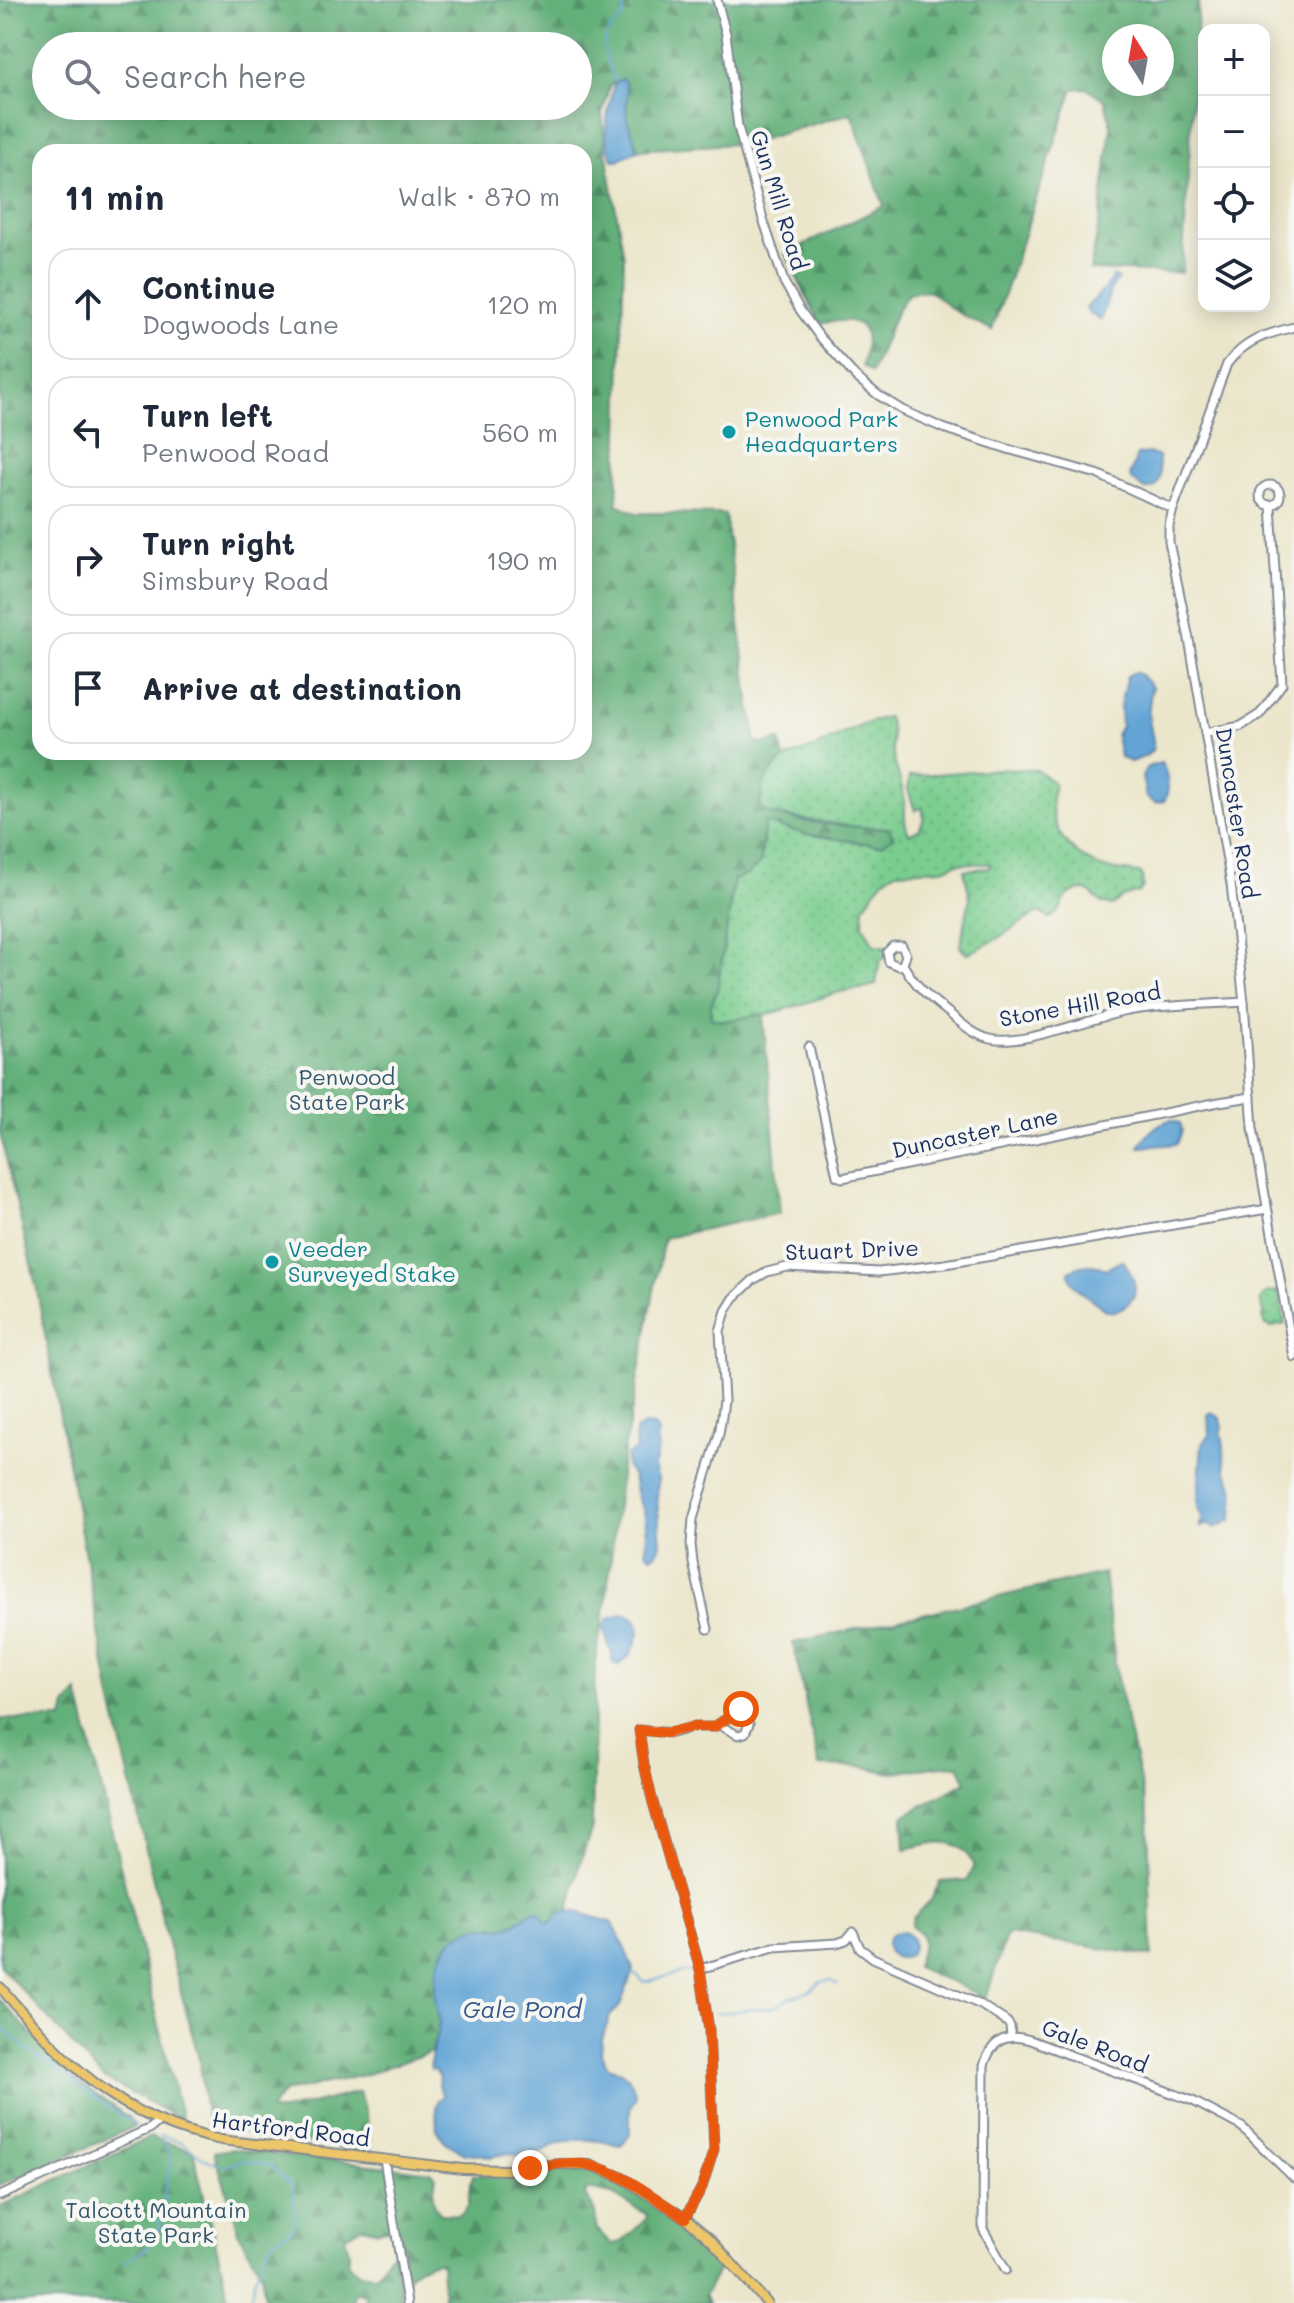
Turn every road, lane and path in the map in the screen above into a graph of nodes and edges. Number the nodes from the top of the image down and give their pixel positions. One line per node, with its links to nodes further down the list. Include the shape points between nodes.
1 (717, 0): 4 (street, Gun Mill Road, via 746,161 781,274 819,336 856,377 902,410 943,428 1097,474)
2 (1294, 327): 4 (street, Duncaster Road, via 1250,341 1227,364)
3 (1271, 505): 5 (street, via 1282,684 1260,714 1241,726)
4 (1173, 509): 5 (street, Duncaster Road, via 1169,542)
5 (1205, 733): 7 (street, Duncaster Road, via 1231,884)
6 (903, 964): 7 (street, Stone Hill Road, via 920,988 963,1025 1001,1041 1124,1011)
7 (1244, 1002): 9 (street, Duncaster Road)
8 (809, 1047): 9 (street, Duncaster Lane, via 840,1178)
9 (1251, 1097): 10 (street, Duncaster Road)
10 (1267, 1209): 11 (street, Duncaster Road); 12 (street, Stuart Drive, via 945,1264 879,1272 787,1267 753,1280 734,1298 720,1331 722,1416 693,1519 693,1563)
11 (1294, 1357)
12 (708, 1629)
13 (719, 1725): 14 (street, via 666,1733 639,1730 653,1803)
14 (700, 1969): 16 (street, via 774,1947 837,1943 853,1932 860,1948 873,1958 981,2005 1007,2022); 21 (street, via 709,2030 714,2149)
15 (0, 1987): 17 (main road, Hartford Road, via 82,2074)
16 (1011, 2037): 19 (street, Gale Road, via 1193,2101 1242,2127); 22 (street, Gale Road, via 991,2047 984,2065 983,2229)
17 (159, 2121): 18 (main road, Hartford Road, via 221,2140); 20 (street)
18 (384, 2159): 21 (main road, Hartford Road, via 487,2170 591,2165 621,2177); 23 (street)
19 (1294, 2178)
20 (0, 2196)
21 (685, 2218): 24 (main road, Hartford Road)
22 (1006, 2270)
23 (407, 2303)
24 (767, 2303)

